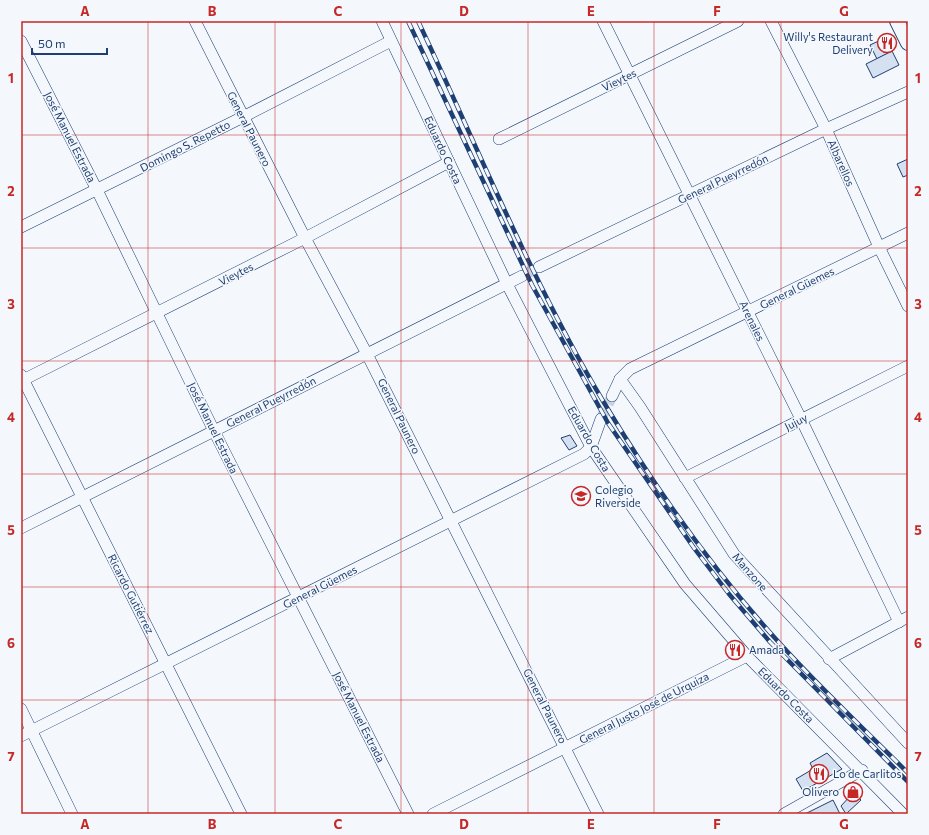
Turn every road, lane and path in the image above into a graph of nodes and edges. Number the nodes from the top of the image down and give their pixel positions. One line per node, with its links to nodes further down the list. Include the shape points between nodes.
1 (195, 21): 12 (street, General Paunero)
2 (382, 21): 7 (street, Eduardo Costa)
3 (603, 21): 10 (street, Arenales)
4 (738, 21): 10 (street, Vieytes)
5 (771, 21): 13 (street, Albarellos)
6 (897, 21): 9 (main road)
7 (391, 40): 12 (street, Domingo S. Repetto); 15 (street, Eduardo Costa)
8 (21, 41): 16 (street, José Manuel Estrada)
9 (908, 43)
10 (630, 75): 14 (street, Vieytes); 17 (street, Arenales)
11 (908, 92): 13 (street, General Pueyrredón)
12 (243, 117): 16 (street, Domingo S. Repetto); 20 (street, General Paunero)
13 (826, 129): 17 (street, General Pueyrredón); 21 (street, Albarellos)
14 (499, 139)
15 (449, 162): 20 (street, Vieytes); 24 (street, Eduardo Costa)
16 (97, 190): 18 (street, Domingo S. Repetto); 27 (street, José Manuel Estrada)
17 (690, 195): 22 (street, General Pueyrredón); 26 (street, Arenales)
18 (21, 227)
19 (908, 233): 21 (street, General Güemes)
20 (305, 238): 27 (street, Vieytes); 28 (street, General Paunero)
21 (879, 247): 25 (street, Albarellos); 26 (street, General Güemes)
22 (539, 268)
23 (522, 276): 24 (street, General Pueyrredón)
24 (507, 284): 28 (street, General Pueyrredón); 36 (street, Eduardo Costa)
25 (908, 306)
26 (748, 312): 31 (street, General Güemes, via 630,369); 34 (street, Arenales)
27 (157, 314): 30 (street, Vieytes); 35 (street, José Manuel Estrada)
28 (367, 354): 35 (street, General Pueyrredón); 39 (street, General Paunero)
29 (908, 366): 34 (street, Jujuy)
30 (22, 379): 38 (street, Ricardo Gutiérrez)
31 (620, 379): 32 (street, General Güemes); 37 (street, Manzone)
32 (612, 396)
33 (601, 419): 36 (street)
34 (801, 420): 37 (street, Jujuy); 42 (street, Arenales)
35 (214, 431): 38 (street, General Pueyrredón); 41 (street, José Manuel Estrada)
36 (591, 447): 39 (street, General Güemes, via 584,454); 43 (street, Eduardo Costa, via 685,584)
37 (685, 478): 44 (street, Manzone, via 734,554)
38 (82, 497): 40 (street, General Pueyrredón); 45 (street, Ricardo Gutiérrez)
39 (451, 521): 41 (street, General Güemes); 50 (street, General Paunero)
40 (21, 528)
41 (299, 597): 45 (street, General Güemes); 54 (street, José Manuel Estrada)
42 (903, 619): 44 (street)
43 (748, 656): 50 (street, General Justo José de Urquiza); 51 (street, Eduardo Costa)
44 (829, 659): 49 (street, Manzone)
45 (166, 664): 47 (street, General Güemes); 53 (street, Ricardo Gutiérrez)
46 (21, 709): 47 (street)
47 (32, 731): 48 (street, General Güemes); 52 (street)
48 (21, 736)
49 (908, 743)
50 (566, 748): 55 (street, General Justo José de Urquiza); 56 (street, General Paunero)
51 (862, 770): 57 (street); 58 (street, Eduardo Costa)
52 (72, 814)
53 (240, 814)
54 (408, 814)
55 (433, 814)
56 (598, 814)
57 (785, 814)
58 (903, 814)

